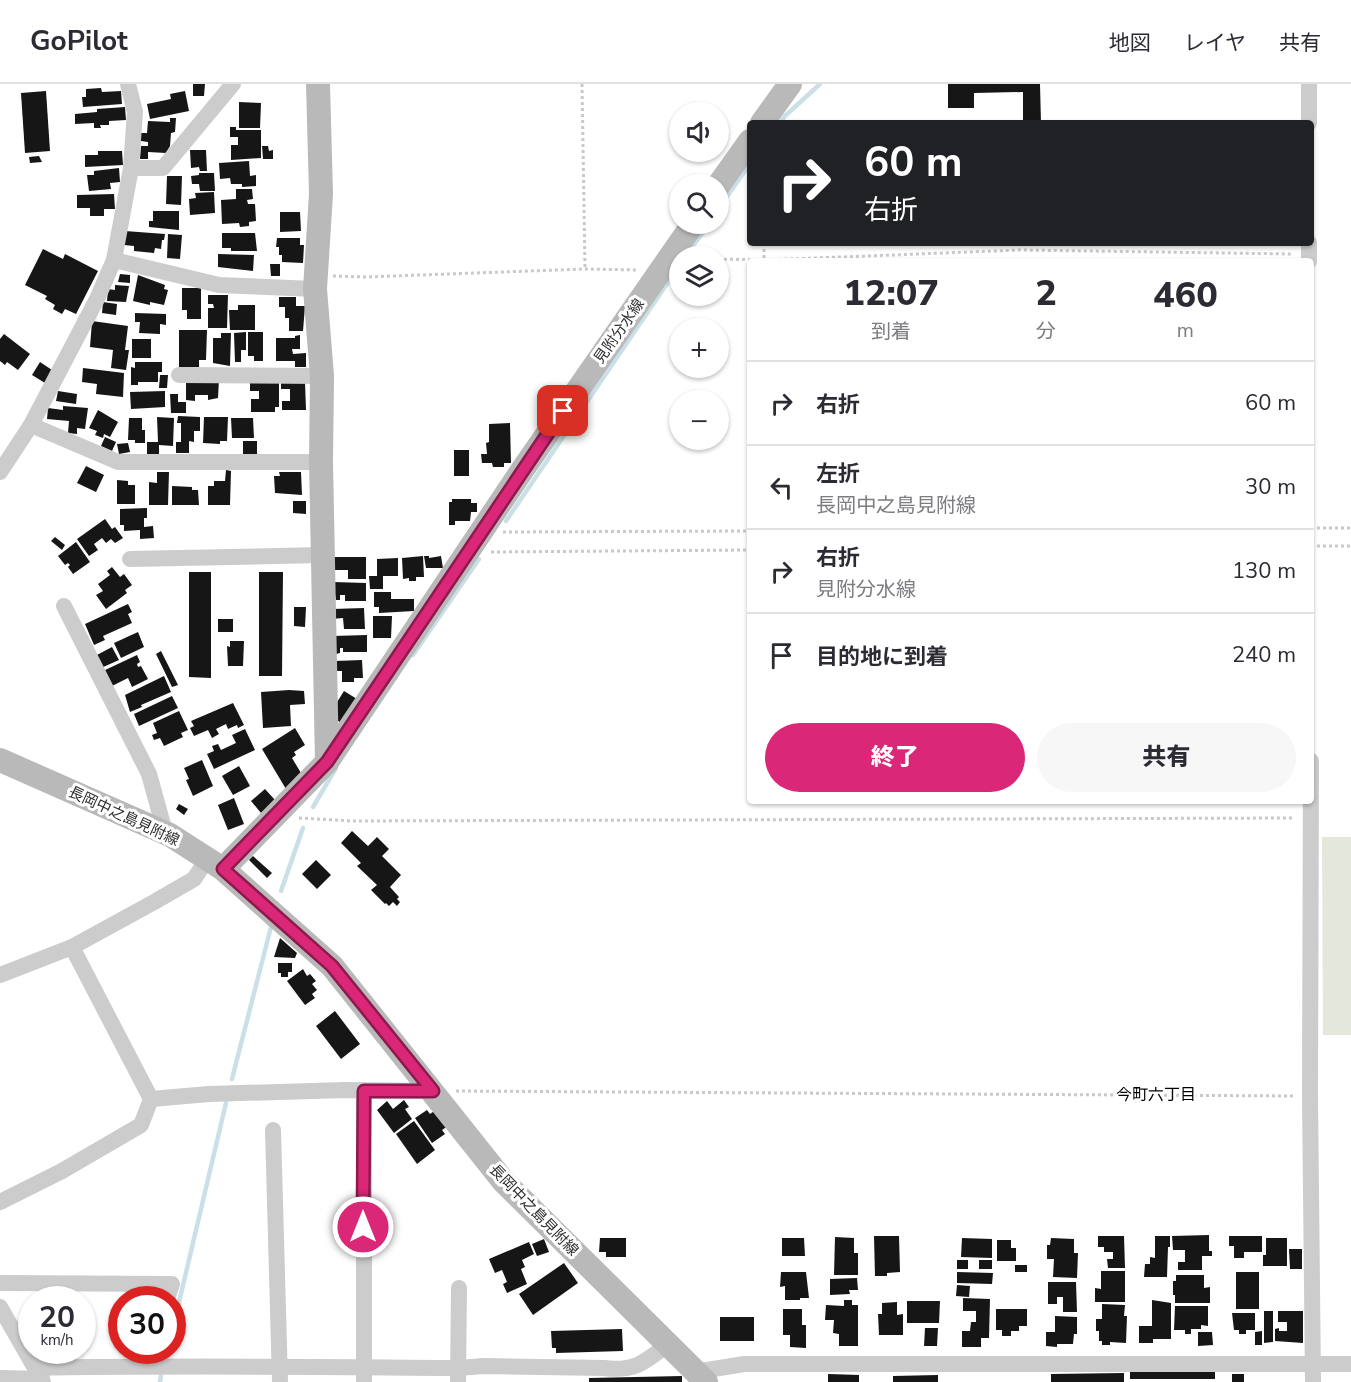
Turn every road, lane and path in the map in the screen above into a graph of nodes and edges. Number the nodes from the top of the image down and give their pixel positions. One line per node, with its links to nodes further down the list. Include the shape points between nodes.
1 (128, 84): 10 (street, via 135,112)
2 (233, 84): 10 (street, via 163,168)
3 (318, 84): 20 (main road, via 321,194)
4 (582, 84): 18 (path)
5 (790, 84): 7 (main road)
6 (1309, 84): 8 (street)
7 (764, 120)
8 (1309, 120)
9 (747, 145): 11 (main road)
10 (131, 168): 16 (street)
11 (727, 174)
12 (686, 234): 19 (main road, 見附分水線)
13 (1309, 253): 14 (path, via 1020,250)
14 (815, 258)
15 (729, 259): 17 (path)
16 (114, 260): 20 (street, via 219,285); 23 (street)
17 (747, 260)
18 (585, 269): 19 (path, via 644,270); 20 (path)
19 (656, 277): 29 (main road, 見附分水線)
20 (316, 282): 22 (main road)
21 (179, 375): 22 (street)
22 (322, 376): 24 (main road)
23 (31, 425): 24 (street, via 118,462); 25 (street)
24 (321, 462): 34 (main road)
25 (0, 472)
26 (1314, 528): 27 (path)
27 (1351, 528)
28 (747, 531): 29 (path)
29 (482, 532): 33 (main road, 見附分水線)
30 (1314, 546): 31 (path)
31 (1351, 546)
32 (747, 550): 33 (path)
33 (468, 552): 38 (main road, 見附分水線)
34 (324, 555): 35 (street); 38 (main road)
35 (130, 559)
36 (64, 606): 42 (street, via 149,774)
37 (0, 760): 42 (main road, 長岡中之島見附線)
38 (327, 762): 40 (main road, 見附分水線)
39 (1311, 804): 41 (street)
40 (276, 813): 41 (path, via 293,818 352,821); 43 (main road, 見附分水線)
41 (1311, 818): 48 (street)
42 (165, 832): 43 (main road, 長岡中之島見附線)
43 (215, 864): 44 (street); 47 (main road, 長岡中之島見附線, via 332,966)
44 (72, 947): 45 (street); 49 (street)
45 (0, 975)
46 (364, 1091): 47 (street); 49 (street); 62 (street)
47 (433, 1091): 48 (path); 56 (main road, 長岡中之島見附線, via 504,1182)
48 (1310, 1096): 59 (street)
49 (151, 1099): 51 (street, via 141,1125 62,1172)
50 (273, 1130): 61 (street)
51 (0, 1202)
52 (0, 1282): 53 (street)
53 (171, 1286)
54 (459, 1288): 63 (street)
55 (0, 1307): 64 (street)
56 (668, 1344): 63 (street, via 646,1361 623,1370 484,1366); 65 (main road, 長岡中之島見附線)
57 (186, 1363): 61 (street)
58 (113, 1364): 64 (street)
59 (1313, 1364): 60 (street); 65 (street, via 744,1364); 67 (street)
60 (1351, 1364)
61 (280, 1375): 62 (street)
62 (364, 1375): 63 (street)
63 (458, 1375)
64 (40, 1376): 66 (street)
65 (700, 1377)
66 (0, 1378)
67 (1313, 1382)

